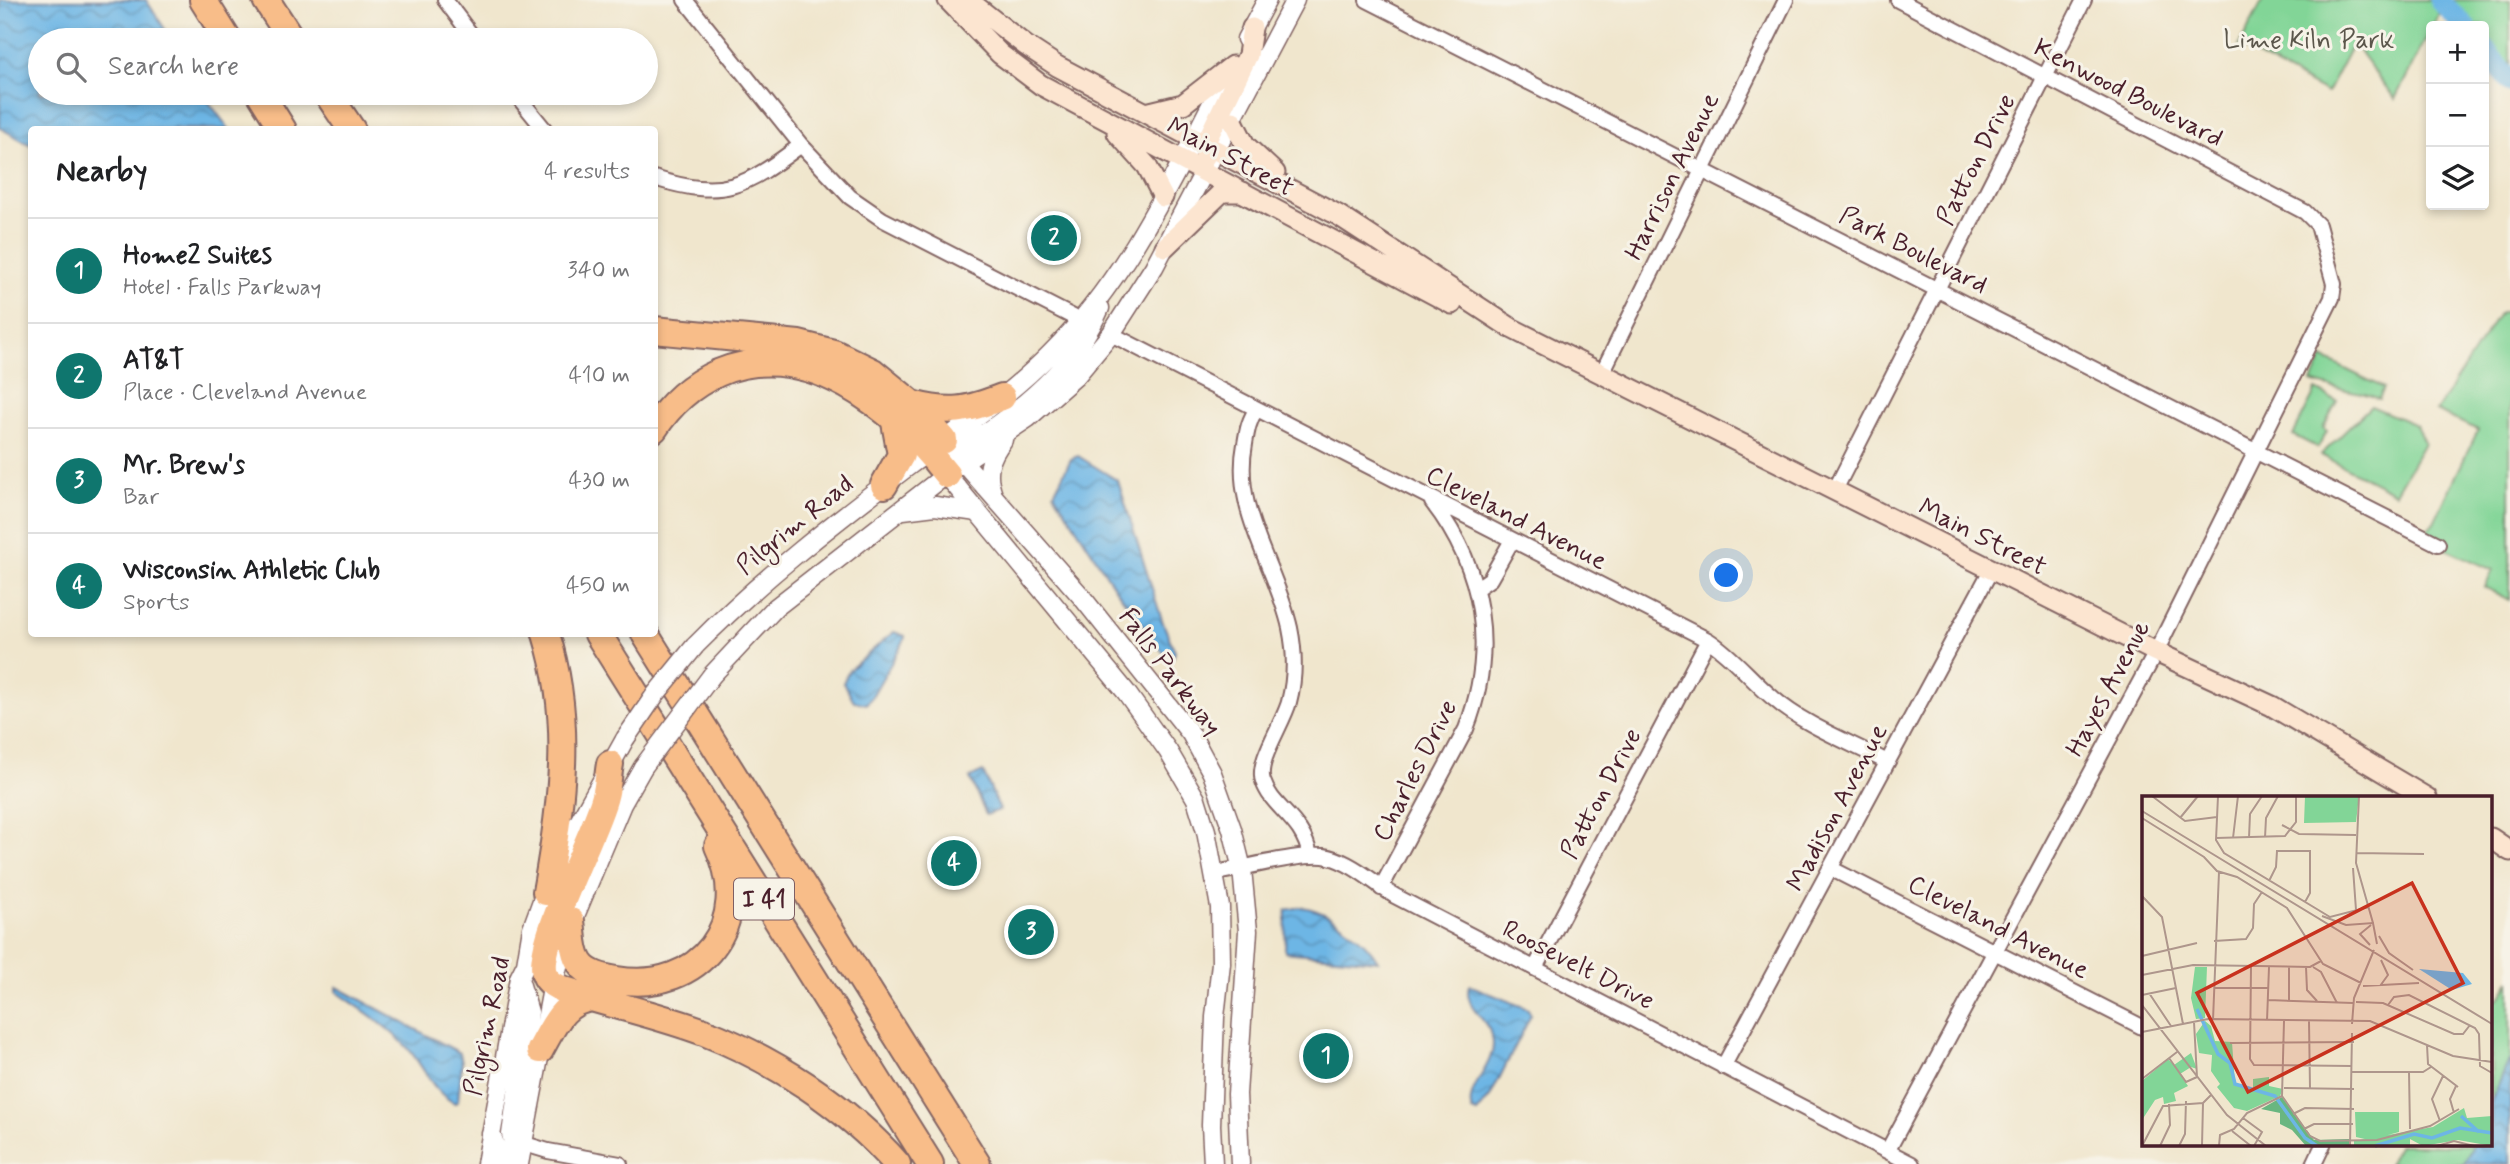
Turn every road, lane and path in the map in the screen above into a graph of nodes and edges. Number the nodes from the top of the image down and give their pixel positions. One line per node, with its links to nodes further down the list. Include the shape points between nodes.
1 (203, 0): 14 (highway)
2 (249, 0): 15 (highway)
3 (266, 0): 16 (highway)
4 (444, 0): 17 (street)
5 (685, 0): 35 (street)
6 (948, 0): 20 (main road, Main Street)
7 (968, 0): 19 (main road, Main Street)
8 (1267, 0): 18 (street, Pilgrim Road)
9 (1295, 0): 29 (street, Pilgrim Road)
10 (1367, 0): 37 (street, Park Boulevard)
11 (1786, 0): 37 (street, Harrison Avenue)
12 (1898, 0): 22 (street, Kenwood Boulevard)
13 (2084, 0): 22 (street, Patton Drive)
14 (220, 28)
15 (266, 28)
16 (284, 28)
17 (466, 28)
18 (1252, 28): 21 (street, Pilgrim Road); 34 (main road, via 1248,55)
19 (1009, 33): 20 (main road); 27 (main road, Main Street, via 1057,66)
20 (997, 51): 28 (main road, Main Street, via 1041,85)
21 (1232, 66): 27 (main road, via 1183,104); 34 (street, Pilgrim Road)
22 (2045, 76): 43 (street, Kenwood Boulevard, via 2305,212 2316,220); 46 (street, Patton Drive)
23 (268, 105): 30 (highway)
24 (314, 105): 31 (highway)
25 (335, 105): 32 (highway)
26 (525, 105): 33 (street)
27 (1146, 113): 34 (main road, Main Street)
28 (1101, 118): 36 (main road, Main Street); 42 (main road, via 1147,166)
29 (1233, 121): 34 (street, Pilgrim Road); 41 (main road, via 1245,145)
30 (282, 126)
31 (328, 126)
32 (349, 126)
33 (542, 126)
34 (1206, 144): 36 (street, Pilgrim Road); 38 (main road); 41 (main road, Main Street)
35 (800, 145): 39 (street, via 764,173 736,186 695,189); 47 (street, via 871,212)
36 (1181, 160): 38 (main road, Main Street); 42 (street, Pilgrim Road)
37 (1702, 170): 46 (street, Park Boulevard); 51 (street, Harrison Avenue)
38 (1206, 172): 40 (main road, Main Street); 44 (street, Pilgrim Road)
39 (658, 179)
40 (1244, 192): 44 (main road, via 1222,192); 48 (main road, Main Street, via 1432,294)
41 (1299, 194): 48 (main road, Main Street, via 1365,231)
42 (1163, 197): 45 (street, Pilgrim Road)
43 (2323, 240): 57 (street, Hayes Avenue, via 2334,293)
44 (1165, 247): 50 (street, Pilgrim Road)
45 (1110, 286): 47 (street, Pilgrim Road); 58 (street, via 1088,335 1056,375 991,428)
46 (1937, 288): 57 (street, Park Boulevard); 60 (street, Patton Drive)
47 (1081, 321): 52 (street, Pilgrim Road)
48 (1511, 328): 51 (main road, Main Street)
49 (658, 330): 54 (highway, via 814,346 873,372)
50 (1111, 334): 53 (street, Cleveland Avenue); 56 (street, Pilgrim Road, via 1060,391)
51 (1602, 373): 60 (main road, Main Street)
52 (1002, 397): 54 (highway, via 965,412); 58 (street, Pilgrim Road)
53 (1257, 409): 62 (street, Cleveland Avenue); 81 (street, via 1248,426 1243,482 1255,533 1286,613 1294,663 1281,727 1260,766 1263,783 1307,837)
54 (903, 411): 55 (highway, via 818,372 790,364 760,363 727,369 699,383); 58 (highway); 59 (highway, via 901,455)
55 (658, 424)
56 (1012, 429): 58 (street, Pilgrim Road); 61 (street, via 991,456 989,482)
57 (2257, 450): 66 (street, Park Boulevard); 75 (street, Hayes Avenue)
58 (947, 456): 59 (street, Pilgrim Road); 61 (street, Falls Parkway); 63 (street, Pilgrim Road); 64 (street, Falls Parkway)
59 (884, 485): 77 (street, Pilgrim Road, bridge, via 758,584 695,646 655,695)
60 (1835, 490): 67 (main road, Main Street)
61 (995, 498): 83 (street, Falls Parkway, via 1081,596 1191,734 1221,796)
62 (1430, 499): 65 (street, Cleveland Avenue); 68 (street, Charles Drive, via 1465,557)
63 (899, 511): 64 (street, via 935,506); 87 (street, Pilgrim Road, bridge, via 775,608 712,674 643,767)
64 (977, 512): 84 (street, Falls Parkway, via 1098,656 1168,751 1196,799)
65 (1511, 542): 68 (street, via 1490,579); 74 (street, Cleveland Avenue)
66 (2438, 544)
67 (1991, 570): 75 (main road, Main Street); 76 (street, Madison Avenue)
68 (1477, 588): 85 (street, Charles Drive, via 1485,641 1476,704)
69 (658, 626): 95 (highway, via 848,939)
70 (547, 637): 86 (highway, via 559,686 565,756)
71 (589, 637): 87 (highway, via 711,831 724,859 732,897 721,932 705,956 690,970 654,982 606,978 584,968 577,958)
72 (600, 637): 104 (highway, I 41)
73 (647, 637): 95 (highway, I 41)
74 (1707, 640): 76 (street, Cleveland Avenue, via 1795,714); 89 (street, Patton Drive)
75 (2155, 652): 78 (main road, Main Street, via 2304,723); 88 (street, Hayes Avenue)
76 (1887, 762): 82 (street, Madison Avenue)
77 (610, 764): 86 (street, Pilgrim Road); 91 (highway, via 605,797 547,951 545,975)
78 (2424, 796)
79 (2492, 839): 80 (main road)
80 (2510, 851)
81 (1310, 856): 83 (street, Roosevelt Drive); 85 (street, Roosevelt Drive, via 1342,862)
82 (1830, 868): 88 (street, Cleveland Avenue); 96 (street, Madison Avenue)
83 (1241, 869): 84 (street, Roosevelt Drive); 107 (street, Falls Parkway, via 1248,931 1237,1094)
84 (1215, 873): 106 (street, Falls Parkway, via 1221,963 1215,1017)
85 (1381, 888): 89 (street, Roosevelt Drive)
86 (545, 892): 90 (street, Pilgrim Road)
87 (571, 921): 91 (street, Pilgrim Road)
88 (1994, 950): 93 (street, Cleveland Avenue); 100 (street, Hayes Avenue)
89 (1535, 968): 96 (street, Roosevelt Drive)
90 (519, 978): 97 (street, Pilgrim Road); 98 (street, via 529,1012)
91 (553, 985): 92 (highway); 94 (street, Pilgrim Road)
92 (593, 998): 94 (highway, via 567,1007); 103 (highway, via 702,1031 763,1060 832,1105)
93 (2142, 1027)
94 (540, 1050): 98 (street, Pilgrim Road)
95 (908, 1054): 105 (highway, I 41)
96 (1723, 1067): 100 (street, Roosevelt Drive)
97 (491, 1135): 98 (street); 101 (street, Pilgrim Road)
98 (517, 1142): 101 (street); 102 (street)
99 (2323, 1146): 109 (street)
100 (1888, 1150): 108 (street, Roosevelt Drive)
101 (506, 1162)
102 (620, 1164)
103 (897, 1164)
104 (930, 1164)
105 (977, 1164)
106 (1213, 1164)
107 (1240, 1164)
108 (1912, 1164)
109 (2314, 1164)

